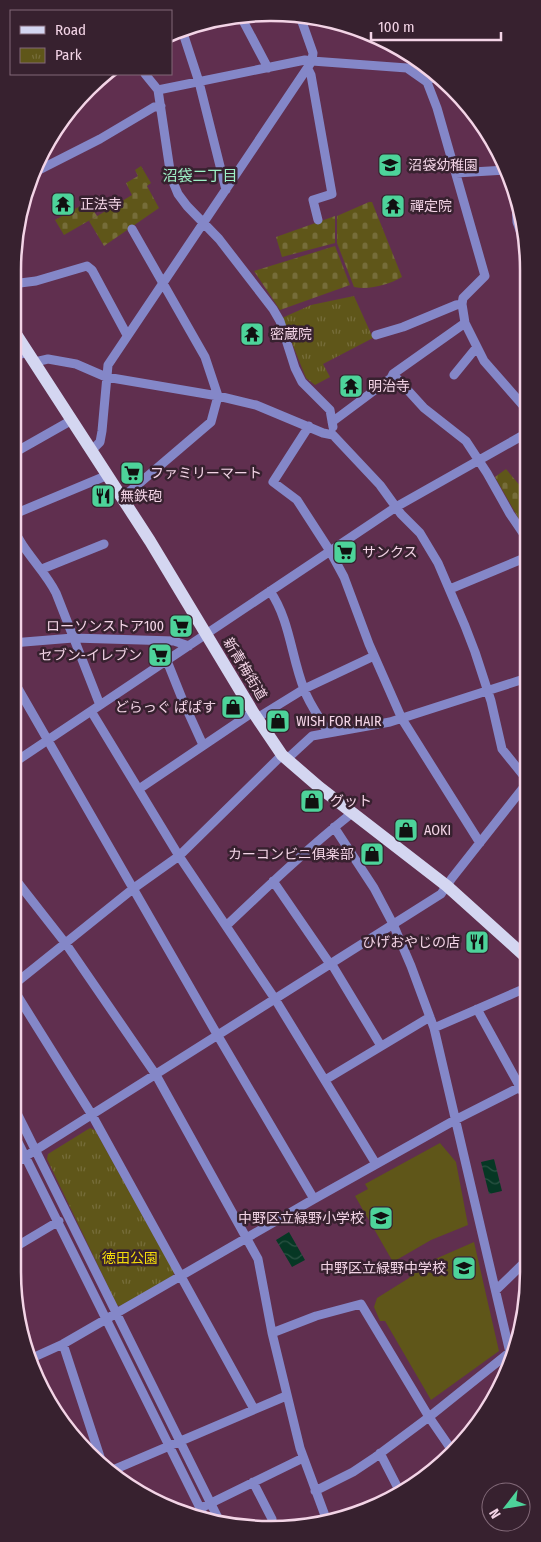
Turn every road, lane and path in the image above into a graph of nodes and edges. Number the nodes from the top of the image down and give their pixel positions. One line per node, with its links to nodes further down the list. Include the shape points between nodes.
1 (244, 23): 5 (street)
2 (303, 23): 4 (street, via 313,53)
3 (184, 36): 9 (street)
4 (312, 60): 5 (street); 6 (street); 10 (street, via 407,68)
5 (268, 68): 9 (street)
6 (308, 69): 16 (street); 17 (street, via 332,194 313,200)
7 (146, 75): 11 (street)
8 (430, 79): 10 (street)
9 (199, 82): 11 (street); 16 (street)
10 (427, 82): 15 (street)
11 (158, 90): 12 (street)
12 (161, 106): 13 (street); 18 (street, via 173,185)
13 (43, 168)
14 (499, 170): 15 (street)
15 (456, 173): 22 (street, via 485,276 463,298)
16 (226, 190): 18 (street)
17 (318, 220)
18 (203, 224): 21 (street); 36 (street, via 219,239 273,309 302,382 330,410)
19 (132, 229): 21 (street)
20 (21, 283): 24 (street, via 87,266)
21 (163, 283): 24 (street); 33 (street, via 205,357)
22 (462, 304): 23 (street); 25 (street)
23 (465, 323): 27 (street); 30 (street)
24 (127, 335): 32 (street, via 108,365)
25 (376, 335)
26 (21, 341): 29 (main road, 新青梅街道)
27 (476, 348): 31 (street); 34 (street)
28 (21, 356): 29 (street)
29 (32, 357): 32 (street, via 76,364); 35 (main road, 新青梅街道)
30 (393, 374): 36 (street, via 392,378); 42 (street, via 424,408 466,441)
31 (454, 375)
32 (106, 377): 33 (street); 41 (street, via 100,442)
33 (218, 396): 37 (street, via 256,405); 44 (street, via 211,422)
34 (520, 402)
35 (72, 420): 40 (street); 41 (main road, 新青梅街道)
36 (332, 422): 38 (street)
37 (309, 426): 38 (street); 50 (street, via 273,482 297,500)
38 (333, 435): 45 (street)
39 (520, 438): 42 (street)
40 (21, 449)
41 (92, 450): 43 (main road, 新青梅街道)
42 (479, 460): 45 (street); 47 (street)
43 (108, 476): 44 (main road, 新青梅街道); 46 (street)
44 (122, 498): 55 (main road, 新青梅街道)
45 (396, 507): 50 (street); 53 (street, via 420,533)
46 (21, 511)
47 (520, 527)
48 (21, 542): 52 (street)
49 (104, 544): 52 (street)
50 (330, 550): 54 (street); 59 (street, via 344,577)
51 (520, 560): 53 (street)
52 (42, 569): 56 (street, via 56,593)
53 (450, 589): 63 (street)
54 (270, 591): 55 (street); 62 (street, via 279,604)
55 (207, 634): 58 (street); 67 (main road, 新青梅街道)
56 (73, 638): 57 (street); 58 (street, via 174,641); 65 (street)
57 (21, 641)
58 (189, 646): 60 (street)
59 (374, 656): 62 (street); 68 (street)
60 (167, 661): 65 (street); 71 (street)
61 (520, 680): 63 (street)
62 (304, 689): 67 (street); 69 (street)
63 (487, 691): 68 (street); 74 (street, via 502,749)
64 (21, 694): 70 (street)
65 (100, 705): 66 (street)
66 (92, 711): 70 (street); 75 (street)
67 (255, 715): 71 (street); 72 (main road, 新青梅街道)
68 (402, 719): 69 (street); 79 (street)
69 (328, 732): 72 (street, via 312,736)
70 (48, 740): 73 (street); 84 (street)
71 (203, 745): 75 (street)
72 (284, 757): 77 (main road, 新青梅街道); 80 (street)
73 (21, 758)
74 (520, 772)
75 (139, 789): 80 (street)
76 (520, 790): 79 (street)
77 (352, 813): 78 (street); 83 (main road, 新青梅街道)
78 (334, 827): 81 (street); 85 (street)
79 (480, 843): 83 (street)
80 (179, 856): 84 (street); 86 (street)
81 (274, 881): 86 (street); 89 (street)
82 (21, 886): 87 (street)
83 (447, 886): 85 (street, via 441,894); 88 (main road, 新青梅街道)
84 (134, 888): 87 (street); 97 (street)
85 (393, 924): 89 (street); 95 (street)
86 (226, 926): 92 (street)
87 (66, 944): 90 (street); 99 (street)
88 (520, 952)
89 (330, 964): 92 (street); 98 (street)
90 (21, 980)
91 (520, 990): 94 (street)
92 (275, 999): 97 (street); 101 (street)
93 (21, 1001): 103 (street)
94 (477, 1009): 96 (street); 100 (street)
95 (430, 1016): 96 (street); 98 (street)
96 (434, 1028): 105 (street)
97 (218, 1036): 99 (street); 111 (street)
98 (381, 1046): 101 (street)
99 (156, 1075): 103 (street); 113 (street)
100 (520, 1079)
101 (325, 1080): 110 (street)
102 (520, 1087): 105 (street)
103 (92, 1115): 107 (street); 116 (street)
104 (21, 1120): 107 (street)
105 (455, 1120): 110 (street); 117 (street)
106 (21, 1147): 108 (street)
107 (37, 1150): 108 (street); 118 (street)
108 (26, 1156): 109 (street); 112 (street)
109 (21, 1159)
110 (376, 1164): 111 (street)
111 (314, 1198): 113 (street)
112 (59, 1221): 114 (street); 119 (street)
113 (246, 1238): 116 (street); 120 (street, via 258,1259)
114 (21, 1244)
115 (520, 1267): 117 (street)
116 (181, 1277): 118 (street); 126 (street)
117 (496, 1290): 122 (street)
118 (117, 1313): 119 (street); 128 (street)
119 (107, 1319): 121 (street); 129 (street)
120 (272, 1333): 125 (street); 127 (street, via 316,1316 361,1304)
121 (63, 1344): 123 (street); 131 (street)
122 (508, 1347)
123 (36, 1356)
124 (504, 1360): 127 (street)
125 (286, 1396): 126 (street); 133 (street)
126 (254, 1409): 128 (street)
127 (429, 1417): 130 (street); 132 (street)
128 (180, 1441): 129 (street); 138 (street)
129 (170, 1446): 134 (street); 139 (street)
130 (449, 1446)
131 (98, 1452)
132 (380, 1453): 136 (street); 137 (street, via 353,1472)
133 (303, 1458): 135 (street); 137 (street)
134 (118, 1468)
135 (253, 1482): 138 (street); 143 (street)
136 (397, 1486)
137 (315, 1491): 142 (street)
138 (210, 1503): 139 (street); 141 (street)
139 (200, 1508): 140 (street)
140 (201, 1511)
141 (216, 1515)
142 (324, 1515)
143 (272, 1519)

